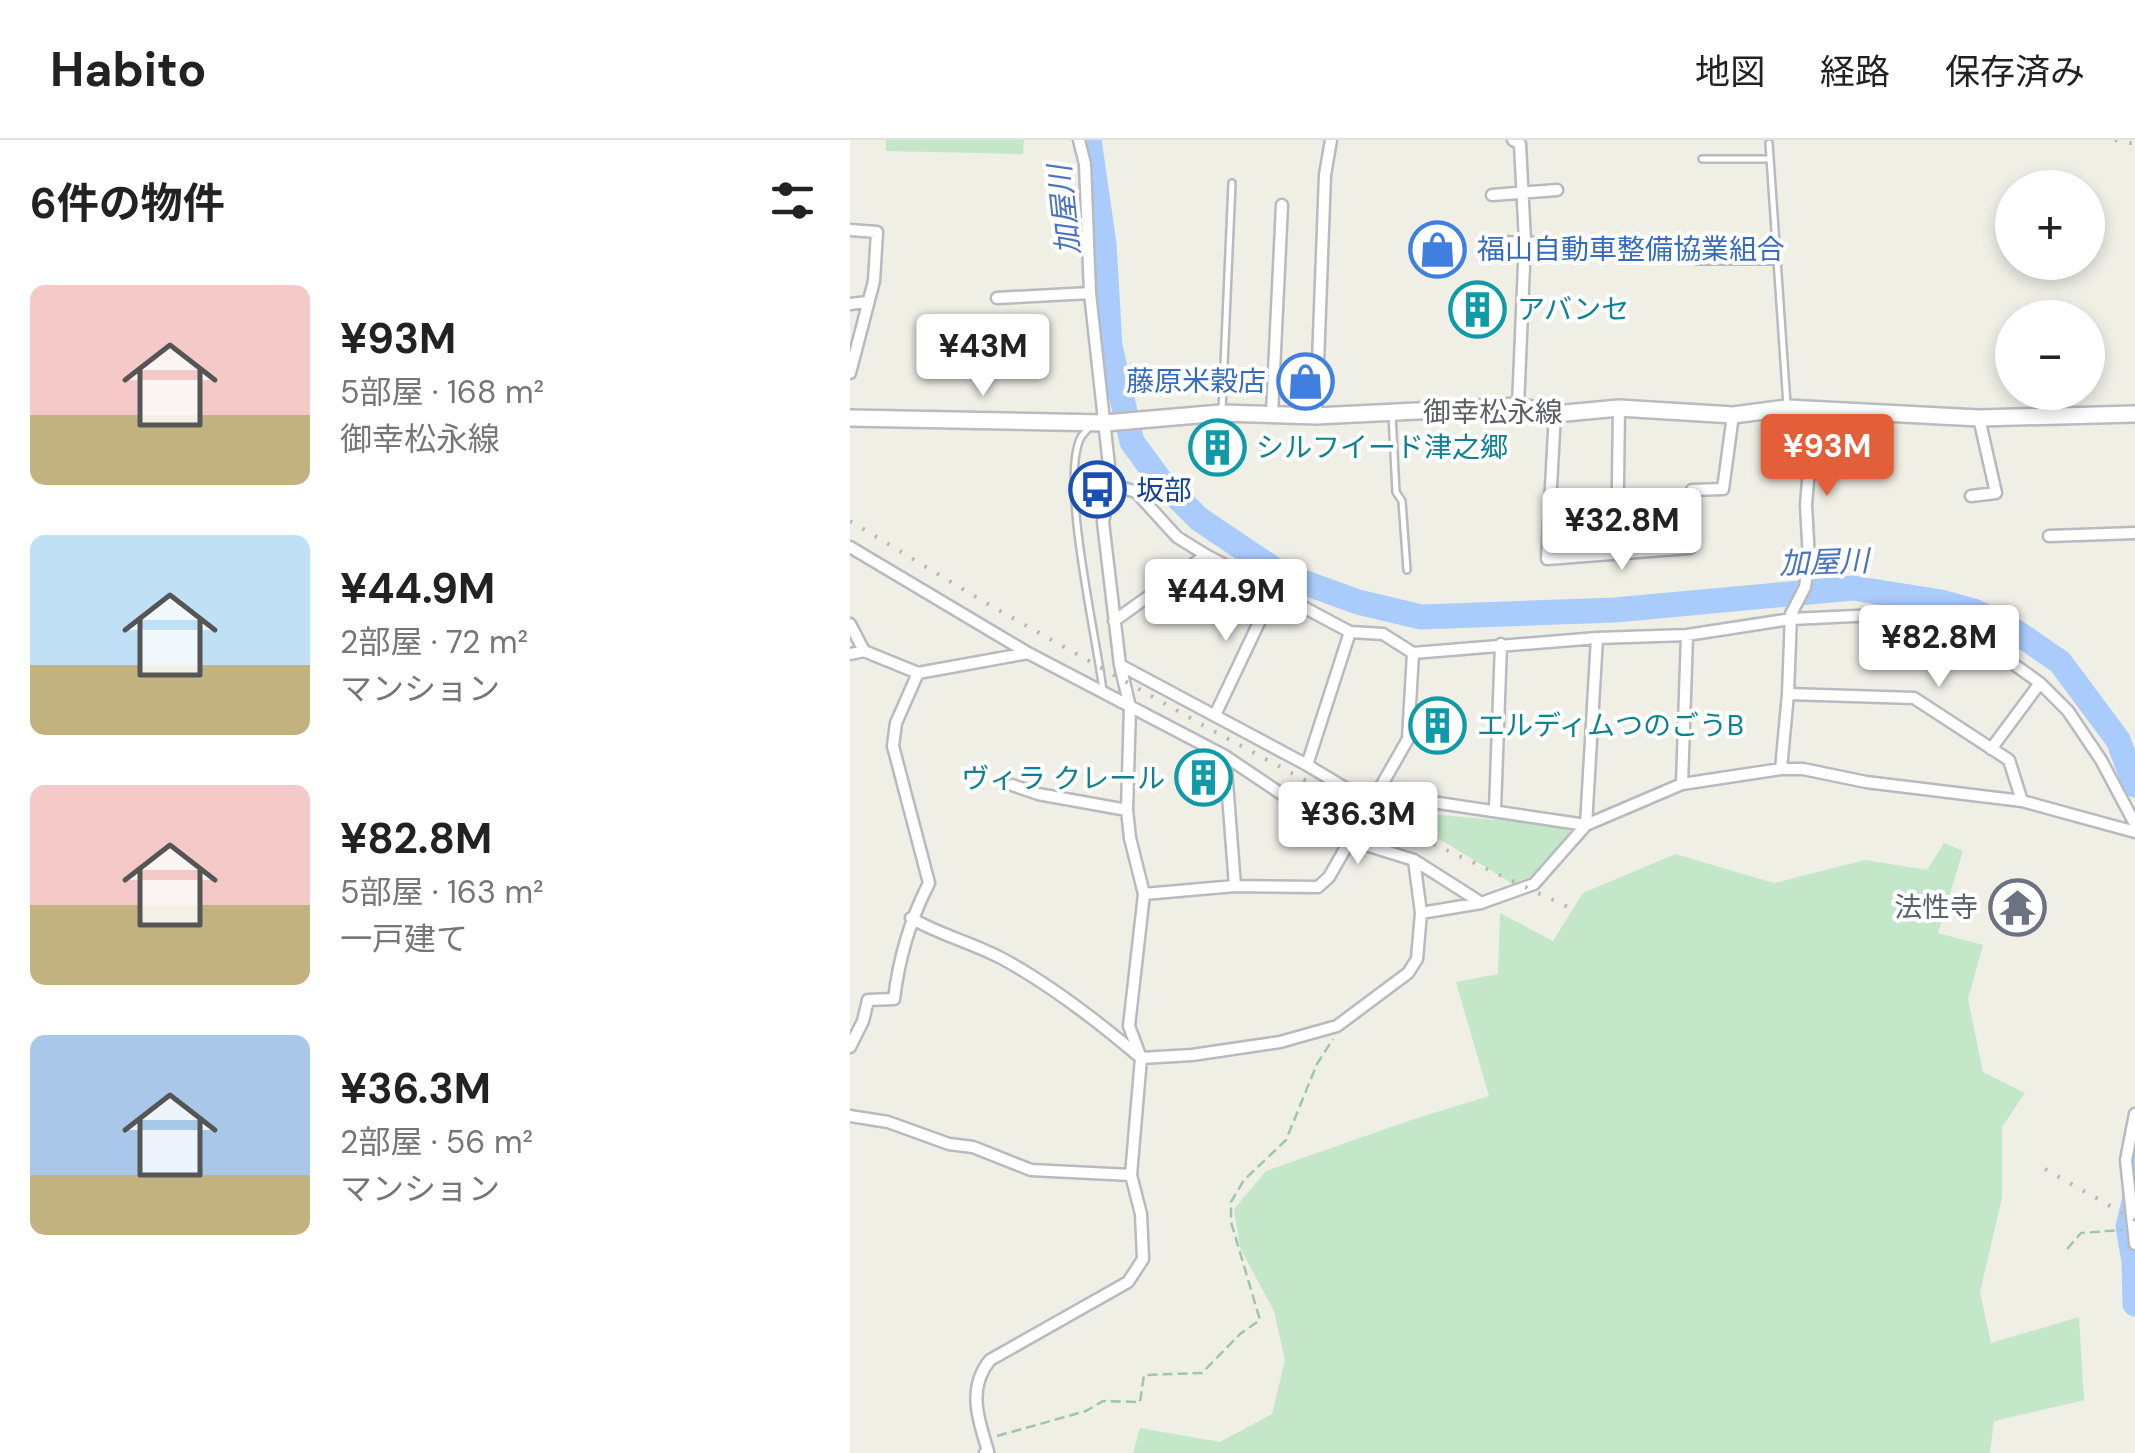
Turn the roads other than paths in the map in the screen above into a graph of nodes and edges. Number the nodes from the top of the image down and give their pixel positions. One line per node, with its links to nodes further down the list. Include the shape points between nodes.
1 (1079, 140): 18 (street)
2 (1331, 140): 33 (street)
3 (1513, 140): 9 (street, via 1520,144)
4 (1769, 143): 6 (lane)
5 (1702, 159): 6 (lane)
6 (1770, 159): 17 (lane)
7 (1232, 183): 28 (lane)
8 (1557, 190): 9 (street)
9 (1522, 193): 10 (street); 13 (street)
10 (1492, 195)
11 (1282, 205): 29 (street)
12 (850, 230): 20 (street, via 877,232)
13 (1526, 241): 14 (street); 15 (street); 23 (street)
14 (1490, 242)
15 (1567, 243)
16 (1697, 262): 17 (lane)
17 (1777, 262): 25 (lane)
18 (1090, 293): 19 (street); 36 (street)
19 (997, 298)
20 (867, 302): 21 (street); 22 (street)
21 (850, 304)
22 (850, 372)
23 (1518, 406): 27 (main road, 御幸松永線); 30 (main road, 御幸松永線)
24 (1619, 408): 30 (main road, 御幸松永線); 31 (main road, 御幸松永線); 42 (street)
25 (1787, 408): 26 (main road, 御幸松永線); 31 (main road, 御幸松永線)
26 (1814, 408): 35 (main road, 御幸松永線); 46 (street, via 1806,505 1810,558)
27 (1392, 412): 33 (main road, 御幸松永線); 44 (lane)
28 (1222, 413): 29 (main road, 御幸松永線); 36 (main road, 御幸松永線)
29 (1272, 413): 33 (main road, 御幸松永線)
30 (1555, 414): 42 (street, via 1546,559)
31 (1733, 414): 42 (street, via 1723,489 1692,490 1690,548)
32 (2135, 414): 35 (main road, 御幸松永線)
33 (1316, 416)
34 (850, 418): 36 (main road, 御幸松永線)
35 (1979, 418): 38 (street, via 1996,493)
36 (1105, 422): 37 (street); 60 (lane, via 1080,439 1075,483)
37 (1111, 484): 43 (street, via 1136,492 1178,538); 47 (street, via 1103,522)
38 (1971, 496)
39 (2135, 533): 40 (street)
40 (2049, 536)
41 (850, 547): 54 (street)
42 (1616, 553)
43 (1206, 555): 45 (street); 47 (street)
44 (1407, 570)
45 (1274, 591): 49 (street); 63 (street)
46 (1791, 616): 50 (street); 59 (street, via 1877,615 1921,625 1991,648); 61 (street)
47 (1114, 622): 57 (street)
48 (850, 624): 53 (street)
49 (1350, 632): 55 (street, via 1383,634); 66 (street)
50 (1687, 635): 51 (street); 69 (street)
51 (1596, 638): 52 (street); 75 (street)
52 (1501, 644): 55 (street); 72 (street)
53 (864, 651): 56 (street); 58 (street)
54 (1028, 653): 58 (street); 60 (street)
55 (1413, 653): 71 (street, via 1408,738)
56 (850, 654)
57 (1120, 665): 62 (street); 63 (street)
58 (918, 673): 83 (street, via 892,746 929,883)
59 (2040, 682): 64 (street); 74 (street, via 2101,760)
60 (1102, 691): 62 (street)
61 (1788, 694): 64 (street, via 1914,698); 67 (street)
62 (1130, 707): 65 (street); 73 (street)
63 (1214, 715): 66 (street)
64 (1990, 749): 70 (street, via 2009,760)
65 (1225, 756): 77 (street); 79 (street)
66 (1307, 765): 71 (street)
67 (1781, 769): 69 (street); 70 (street)
68 (1012, 784): 73 (street)
69 (1682, 784): 75 (street)
70 (2022, 801): 76 (street)
71 (1370, 803): 72 (street, via 1385,795); 77 (street)
72 (1495, 809): 75 (street)
73 (1127, 810): 80 (street)
74 (2135, 824)
75 (1586, 825): 81 (street, via 1534,884)
76 (2135, 832)
77 (1350, 840): 78 (street); 79 (street, via 1318,888)
78 (1414, 860): 81 (street); 82 (street)
79 (1235, 886): 80 (street)
80 (1144, 894): 85 (street, via 1129,1026)
81 (1480, 903): 82 (street)
82 (1421, 913): 85 (street, via 1418,960 1337,1026 1280,1042)
83 (910, 918): 84 (street, via 894,999 868,1000); 85 (street, via 1004,959)
84 (850, 1047)
85 (1142, 1058): 88 (street)
86 (2135, 1114): 89 (street, via 2126,1160)
87 (850, 1116): 88 (street, via 888,1122 1031,1170)
88 (1131, 1175): 91 (street, via 1145,1237 1143,1259 1128,1282 990,1360 978,1375 976,1414)
89 (2133, 1231): 90 (street)
90 (2135, 1244)
91 (985, 1453)

